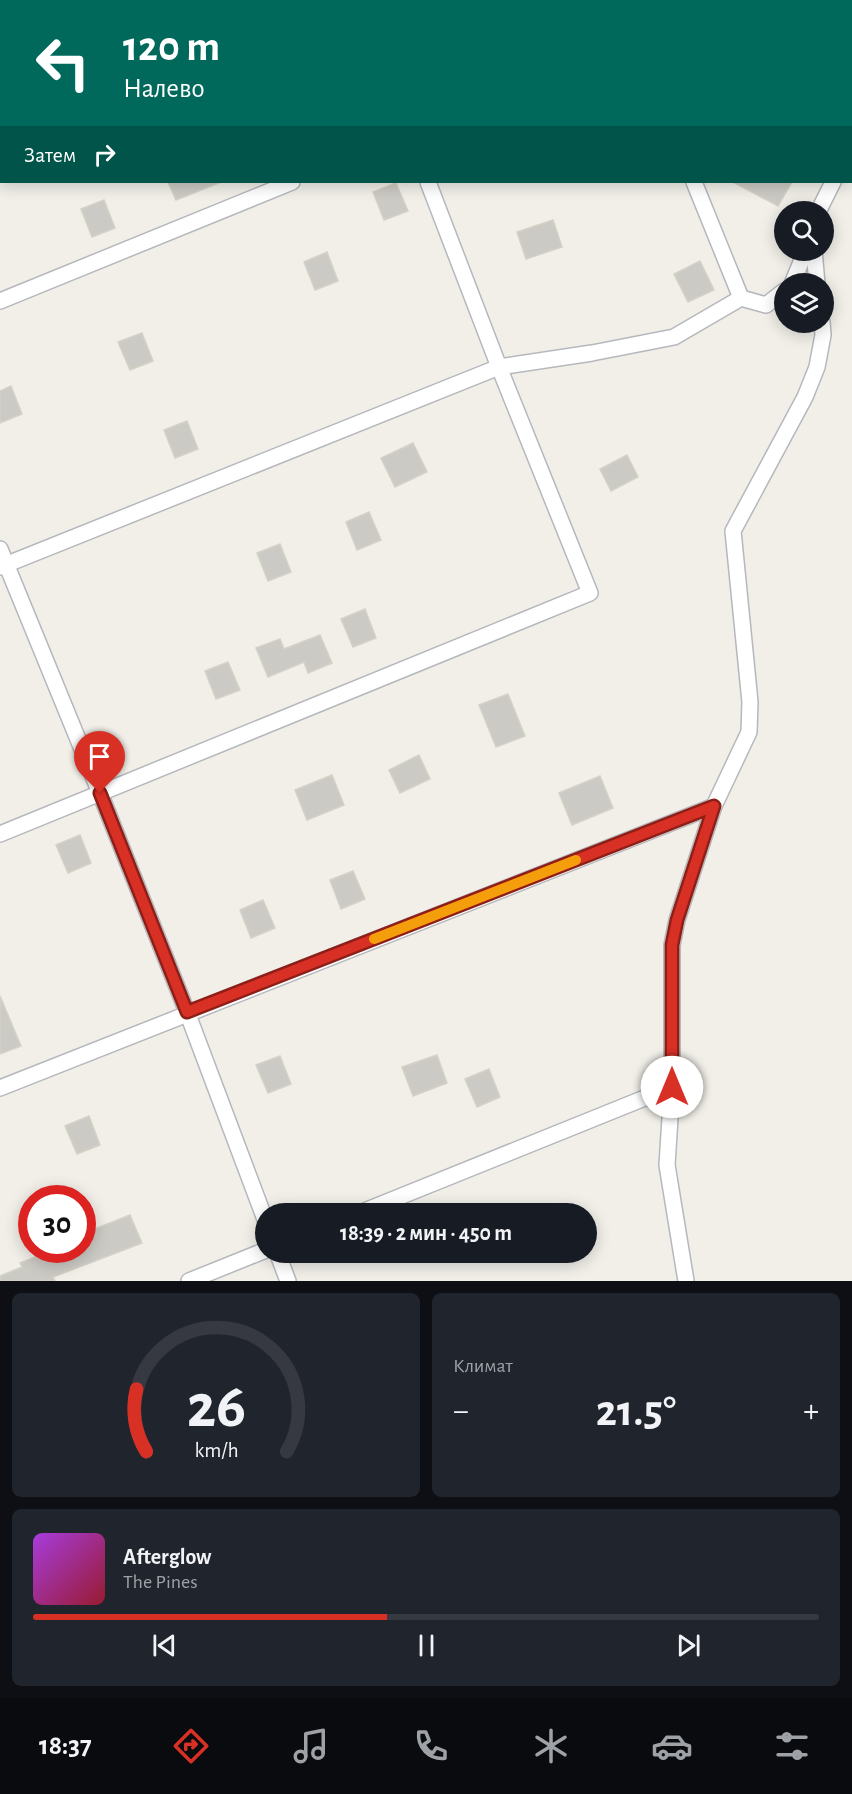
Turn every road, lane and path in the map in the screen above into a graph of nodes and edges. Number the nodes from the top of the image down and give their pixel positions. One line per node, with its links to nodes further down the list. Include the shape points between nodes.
1 (290, 183): 8 (street)
2 (428, 183): 10 (street)
3 (694, 183): 6 (street)
4 (833, 183): 5 (street)
5 (824, 201)
6 (741, 298): 7 (street, via 766,304); 10 (street, via 674,337)
7 (774, 298)
8 (0, 301)
9 (823, 333): 14 (street, via 817,367 805,397 733,531 750,702 749,732)
10 (499, 367): 12 (street); 13 (street, via 590,593)
11 (0, 549): 12 (street)
12 (3, 566): 13 (street)
13 (100, 793): 15 (street); 16 (street)
14 (714, 806): 16 (street); 17 (street, via 672,945)
15 (0, 834)
16 (187, 1012): 18 (street); 19 (street)
17 (672, 1087): 20 (street); 25 (street, via 667,1165)
18 (0, 1088)
19 (259, 1203)
20 (384, 1203)
21 (255, 1254): 23 (street)
22 (281, 1263): 24 (street)
23 (189, 1281)
24 (288, 1281)
25 (686, 1281)

